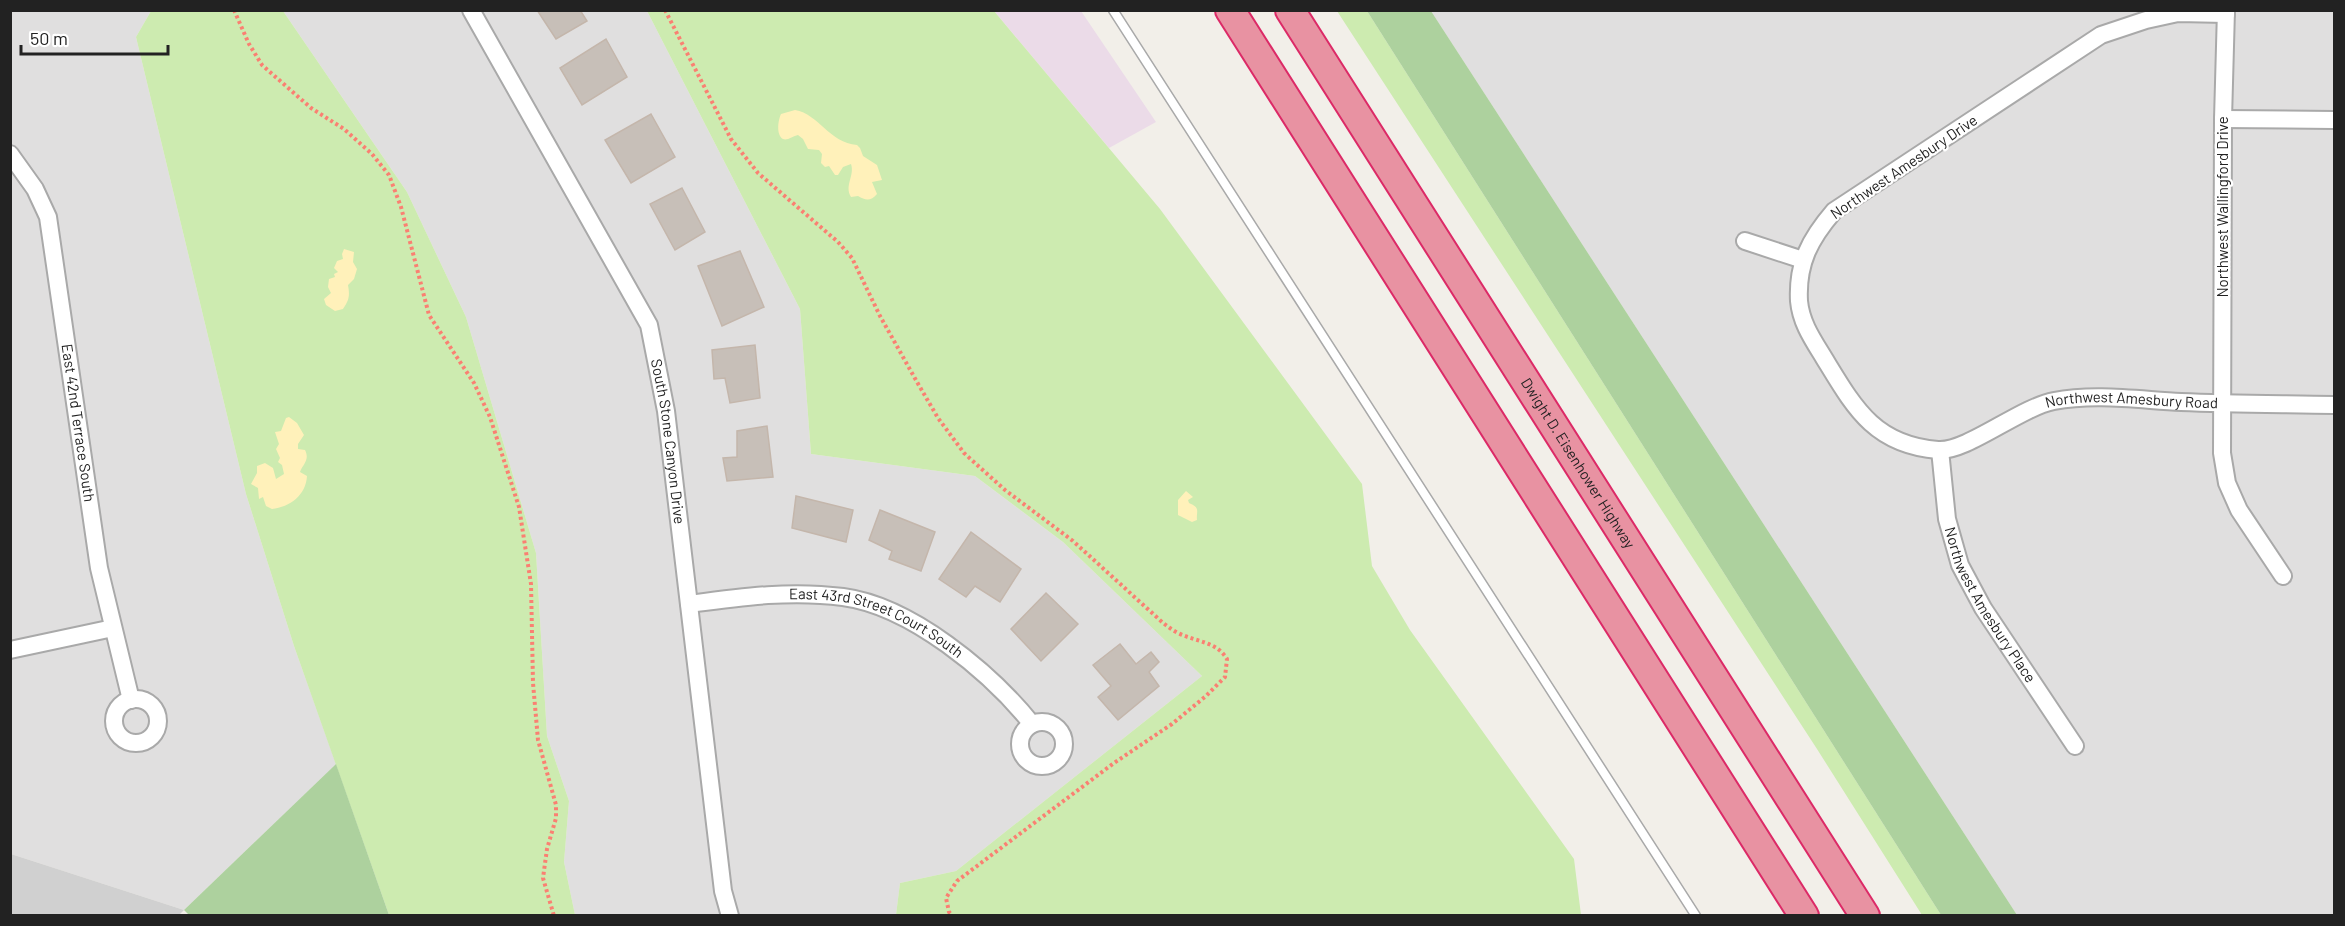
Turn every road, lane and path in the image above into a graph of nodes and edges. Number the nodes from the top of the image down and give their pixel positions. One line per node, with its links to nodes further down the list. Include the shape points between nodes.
1 (234, 10): 23 (path, via 262,65 310,108 351,135 389,175 429,315 474,383 490,417 519,507 531,584 538,740 556,805 543,878)
2 (471, 10): 17 (street, South Stone Canyon Drive, via 649,325 666,411)
3 (665, 10): 25 (path, via 731,139 758,173 852,258 917,382 964,453 1005,490 1073,541 1162,622 1176,632 1222,650 1227,659 1225,677 1198,703 962,876 946,898)
4 (1113, 10): 26 (lane)
5 (1230, 10): 27 (highway)
6 (1290, 10): 28 (highway, Dwight D. Eisenhower Highway)
7 (2226, 12): 8 (street, Northwest Wallingford Drive); 12 (street, Northwest Amesbury Drive, via 2178,13 2101,35 1834,212 1814,234)
8 (2223, 119): 9 (street); 13 (street, Northwest Wallingford Drive)
9 (2334, 120)
10 (10, 154): 18 (street, East 42nd Terrace South, via 35,189 48,217 99,568)
11 (1745, 241): 12 (street)
12 (1803, 260): 15 (street, Northwest Amesbury Drive, via 1799,303 1805,327 1852,405 1888,436)
13 (2222, 404): 14 (street, Northwest Amesbury Road); 15 (street, Northwest Amesbury Road, via 2098,398 2054,401 2018,414 1968,442); 16 (street, Northwest Wallingford Drive, via 2222,453 2227,483 2239,510)
14 (2334, 405)
15 (1940, 450): 22 (street, Northwest Amesbury Place, via 1947,519 1960,565 1983,608)
16 (2283, 576)
17 (689, 604): 21 (street, East 43rd Street Court South, via 774,593 844,597 889,611 946,643 983,672); 24 (street, South Stone Canyon Drive, via 723,891)
18 (113, 628): 19 (street); 20 (street, East 42nd Terrace South)
19 (10, 650)
20 (131, 700)
21 (1032, 724)
22 (2075, 746)
23 (554, 915)
24 (730, 915)
25 (953, 915)
26 (1696, 915)
27 (1804, 915)
28 (1864, 915)

